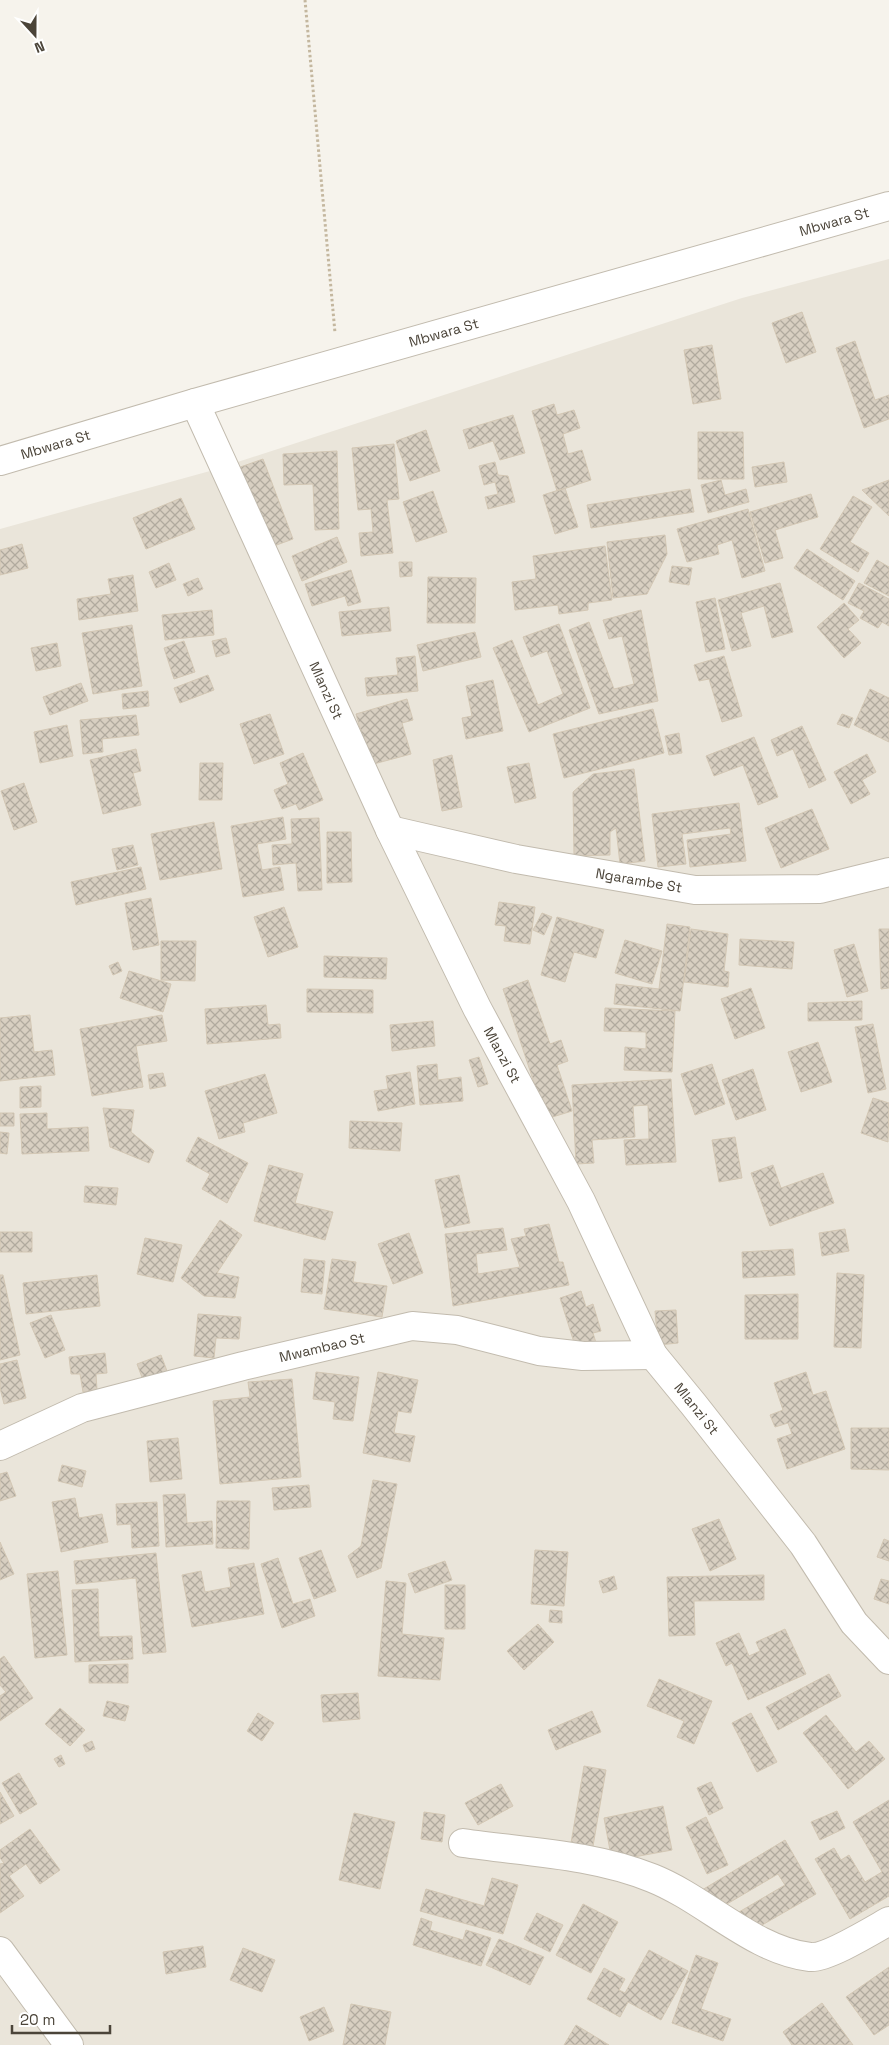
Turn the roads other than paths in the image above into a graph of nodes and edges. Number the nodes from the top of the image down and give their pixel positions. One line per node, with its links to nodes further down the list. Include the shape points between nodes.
1 (889, 206): 2 (street, Mbwara St)
2 (195, 403): 3 (street, Mbwara St); 4 (street, Mlanzi St)
3 (0, 461)
4 (390, 830): 5 (street, Ngarambe St, via 516,859 695,890 820,889); 6 (street, Mlanzi St, via 477,1008 581,1201)
5 (889, 872)
6 (652, 1355): 7 (street, Mwambao St, via 583,1356 539,1350 457,1330 412,1326 82,1408); 8 (street, Mlanzi St, via 803,1544 854,1623)
7 (0, 1446)
8 (889, 1660)
9 (463, 1843): 10 (street, via 608,1863 654,1878 775,1949 812,1957 840,1947)
10 (889, 1921)
11 (0, 1951): 12 (street)
12 (69, 2045)

